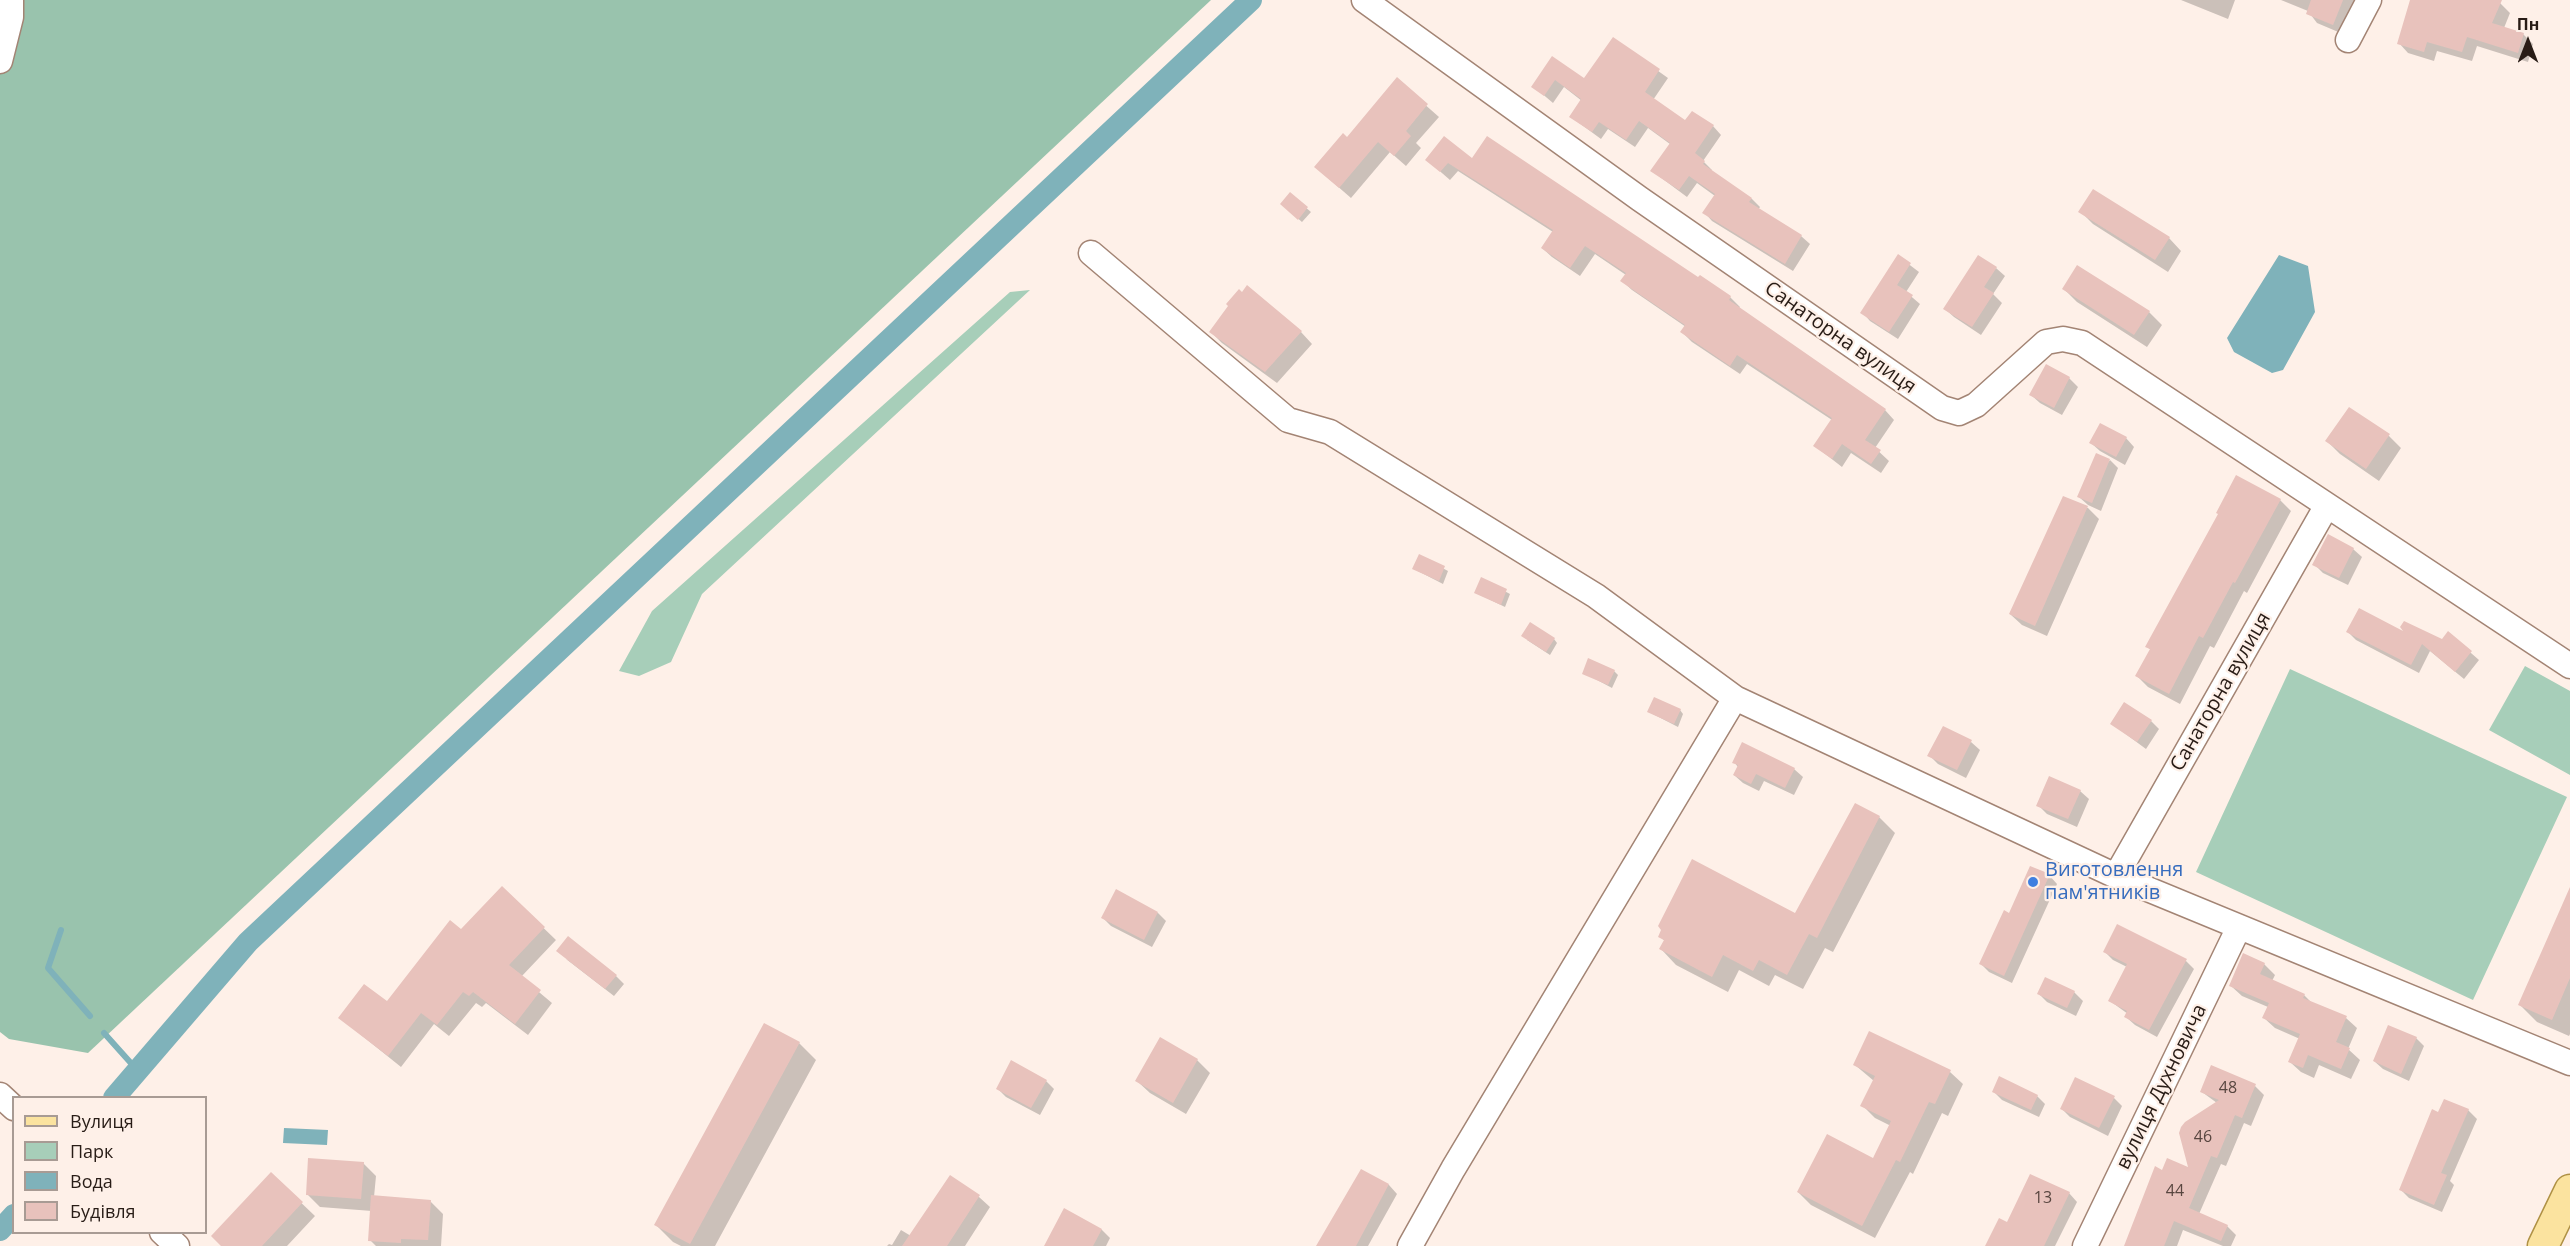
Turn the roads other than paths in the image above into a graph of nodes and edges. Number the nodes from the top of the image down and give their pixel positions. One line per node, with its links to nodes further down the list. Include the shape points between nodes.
1 (11, 0): 5 (street, via 11,17)
2 (1364, 0): 7 (street, Санаторна вулиця, via 1640,199 1942,408 1959,413 1976,405 2046,342 2062,339 2082,343)
3 (2369, 0): 4 (street)
4 (2348, 40)
5 (0, 61)
6 (1091, 254): 9 (street, via 1288,420 1330,432 1576,584)
7 (2326, 507): 8 (street, Санаторна вулиця); 10 (street, Санаторна вулиця)
8 (2570, 666)
9 (1734, 698): 10 (street); 16 (street)
10 (2115, 876): 11 (street)
11 (2239, 927): 12 (street); 17 (street, вулиця Духновича)
12 (2570, 1063)
13 (2570, 1190): 18 (main road)
14 (163, 1234): 15 (street)
15 (177, 1246)
16 (1410, 1246)
17 (2085, 1246)
18 (2543, 1246)

